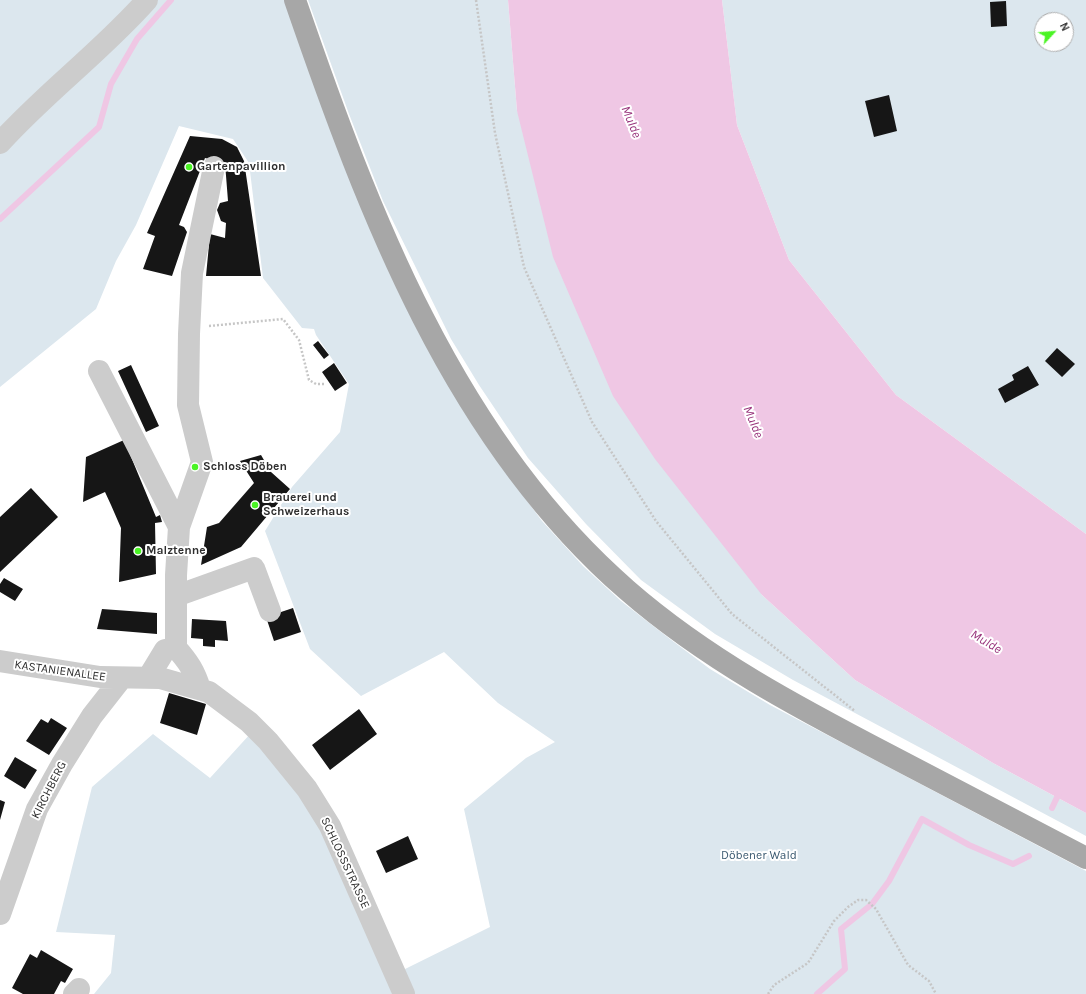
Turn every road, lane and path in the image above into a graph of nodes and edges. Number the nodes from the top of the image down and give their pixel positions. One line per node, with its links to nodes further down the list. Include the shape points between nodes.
1 (147, 0): 4 (street, via 104,46 18,123)
2 (295, 0): 18 (main road, via 361,179 429,327 457,378 510,460 551,513 591,557 674,628 776,694)
3 (476, 0): 17 (path, via 494,133 524,267 592,422 656,521 732,614)
4 (0, 143)
5 (214, 167): 6 (street, via 192,273)
6 (189, 328): 8 (path, via 283,319 299,340 309,380 316,384); 9 (street, via 188,405 202,462)
7 (99, 371): 9 (street)
8 (324, 384)
9 (179, 528): 10 (street)
10 (176, 596): 11 (street, via 254,568); 12 (street)
11 (270, 611)
12 (176, 648): 14 (street, via 165,650); 16 (street, via 195,673)
13 (0, 661): 15 (street, KASTANIENALLEE)
14 (148, 678): 15 (street, SCHLOSSSTRASSE); 16 (street, SCHLOSSSTRASSE, via 160,678)
15 (121, 679): 19 (street, KIRCHBERG, via 92,716 37,809)
16 (200, 689): 20 (street, SCHLOSSSTRASSE, via 209,692 249,722 307,789 333,833)
17 (858, 714)
18 (1086, 858)
19 (0, 914)
20 (404, 994)
21 (768, 994): 22 (path, via 774,985 808,963 834,921 858,900 866,900 876,909 908,965 929,981)
22 (936, 994)

